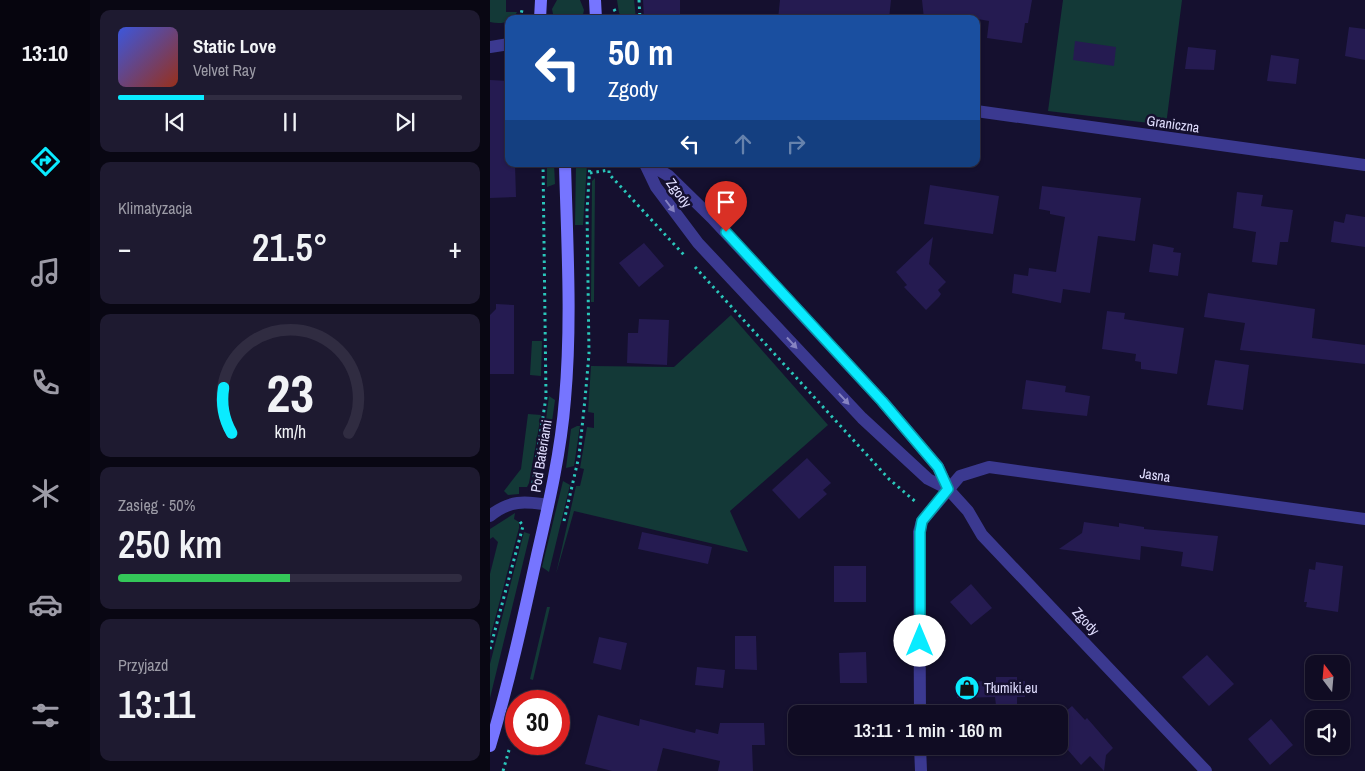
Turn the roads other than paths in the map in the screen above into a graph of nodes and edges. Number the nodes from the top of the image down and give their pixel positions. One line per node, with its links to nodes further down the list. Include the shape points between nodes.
1 (541, 0): 3 (street)
2 (595, 0): 4 (street)
3 (540, 15)
4 (596, 15)
5 (505, 45): 6 (street)
6 (490, 47)
7 (980, 112): 8 (street, Graniczna)
8 (1365, 165)
9 (565, 167): 13 (street, Pod Bateriami, via 566,398)
10 (646, 167): 12 (street, Zgody, one-way to 12, via 656,187 698,243 862,418 928,479)
11 (654, 167): 12 (street, Zgody, via 669,176 712,218 882,401 938,467)
12 (948, 489): 15 (street, Jasna, via 960,476 989,467); 16 (street, Jasna, via 922,521 920,532); 20 (street, Zgody, via 968,511 982,535)
13 (548, 505): 14 (street, via 509,503); 17 (street, Pod Bateriami, via 504,699)
14 (490, 516)
15 (1365, 519)
16 (920, 705)
17 (490, 746)
18 (920, 755): 19 (street)
19 (921, 771)
20 (1206, 771)

